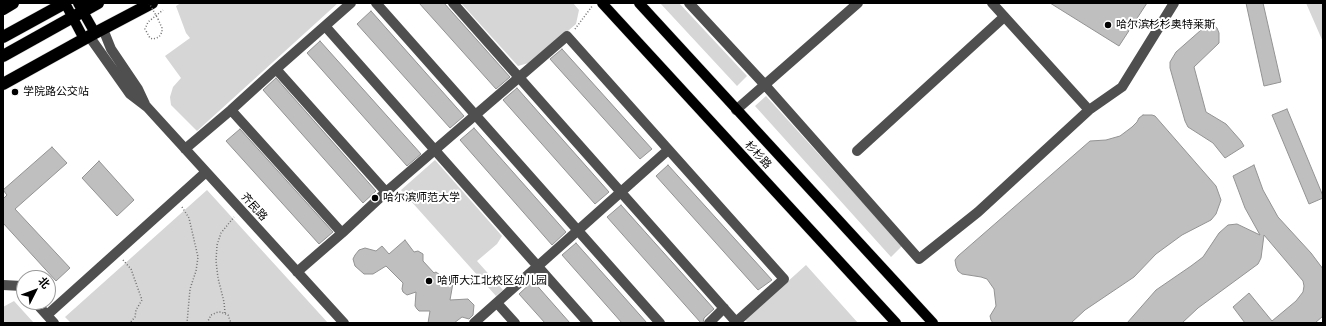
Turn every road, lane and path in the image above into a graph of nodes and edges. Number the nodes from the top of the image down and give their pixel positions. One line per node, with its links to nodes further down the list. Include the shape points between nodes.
1 (13, 3): 16 (highway)
2 (65, 3): 17 (main road); 23 (highway)
3 (98, 3): 17 (highway)
4 (148, 3): 18 (path, bridge, via 158,19 162,28 159,37 150,38 145,29 148,22)
5 (152, 3): 21 (highway)
6 (351, 3): 20 (lane)
7 (376, 3): 33 (lane)
8 (453, 3): 26 (lane)
9 (595, 3): 22 (path, via 579,25)
10 (602, 3): 67 (main road, 杉杉路)
11 (639, 3): 31 (main road, 杉杉路)
12 (689, 3): 28 (lane)
13 (858, 3): 28 (lane)
14 (992, 3): 19 (lane)
15 (1174, 3): 32 (lane, via 1122,87)
16 (3, 8)
17 (78, 10): 21 (main road); 24 (highway)
18 (163, 10)
19 (1004, 16): 32 (lane); 37 (lane)
20 (325, 26): 25 (lane); 35 (lane)
21 (92, 34): 27 (highway); 29 (lane, via 130,94); 29 (lane, via 111,49)
22 (567, 36): 26 (lane); 36 (lane)
23 (3, 37)
24 (3, 56)
25 (276, 69): 30 (lane); 39 (lane)
26 (519, 78): 33 (lane); 40 (lane)
27 (3, 84)
28 (765, 85): 31 (lane); 32 (lane, via 919,259 978,212)
29 (147, 107): 34 (lane, 齐民路)
30 (231, 110): 34 (lane); 44 (lane)
31 (736, 110): 68 (main road, 杉杉路)
32 (1088, 110)
33 (475, 115): 35 (lane); 43 (lane)
34 (185, 149): 38 (lane, 齐民路)
35 (434, 150): 39 (lane); 46 (lane)
36 (668, 150): 40 (lane); 55 (lane, via 784,279)
37 (857, 151)
38 (206, 172): 41 (lane); 42 (lane, 齐民路)
39 (386, 192): 44 (lane)
40 (621, 192): 43 (lane); 51 (lane)
41 (175, 200): 45 (lane); 58 (path, via 188,218 198,257 190,289)
42 (241, 210): 47 (lane, 齐民路); 53 (path, via 230,221 217,245 218,278)
43 (578, 230): 46 (lane); 65 (lane)
44 (342, 233): 47 (lane)
45 (116, 253): 54 (lane); 57 (path, via 130,269 142,300)
46 (538, 266): 50 (lane); 64 (lane)
47 (297, 272): 61 (lane, 齐民路)
48 (3, 285): 49 (lane)
49 (16, 287)
50 (497, 303): 62 (lane); 63 (lane)
51 (724, 308): 55 (lane); 66 (lane)
52 (43, 310): 54 (lane)
53 (225, 313): 59 (path, via 214,312); 60 (path)
54 (47, 315): 56 (lane)
55 (737, 322)
56 (54, 323)
57 (130, 323)
58 (187, 323)
59 (207, 323)
60 (231, 323)
61 (344, 323)
62 (474, 323)
63 (515, 323)
64 (588, 323)
65 (660, 323)
66 (708, 323)
67 (896, 323)
68 (933, 323)

